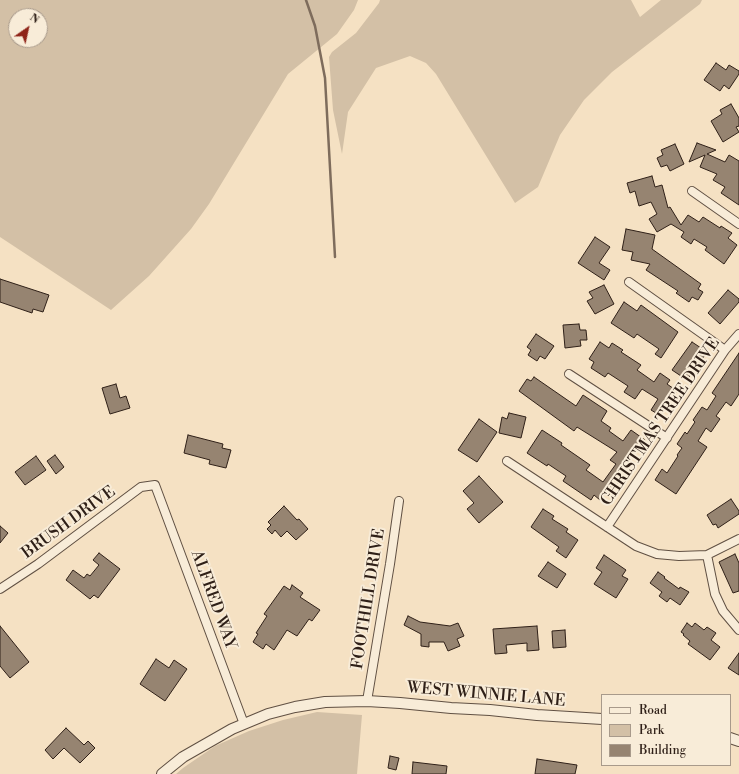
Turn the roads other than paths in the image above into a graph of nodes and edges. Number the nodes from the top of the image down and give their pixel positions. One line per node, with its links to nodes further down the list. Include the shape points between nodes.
1 (692, 192): 2 (street)
2 (739, 224)
3 (629, 282): 5 (street)
4 (739, 334): 5 (street, CHRISTMAS TREE DRIVE)
5 (725, 350): 7 (street, CHRISTMAS TREE DRIVE)
6 (569, 374): 7 (street)
7 (667, 438): 11 (street, CHRISTMAS TREE DRIVE)
8 (507, 461): 11 (street)
9 (155, 485): 14 (street, BRUSH DRIVE, via 141,488); 18 (street, ALFRED WAY)
10 (399, 501): 16 (street, FOOTHILL DRIVE)
11 (607, 527): 13 (street, via 636,546 657,554)
12 (739, 539): 13 (street)
13 (707, 555): 15 (street, via 716,594 723,611)
14 (0, 589)
15 (739, 630)
16 (367, 701): 17 (street, WEST WINNIE LANE); 18 (street, WEST WINNIE LANE, via 325,702 295,707)
17 (601, 719)
18 (244, 724): 19 (street, WEST WINNIE LANE, via 183,757)
19 (162, 774)

